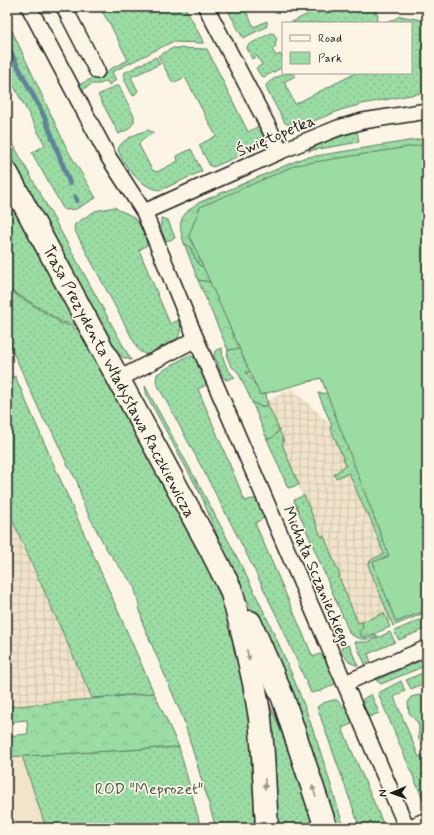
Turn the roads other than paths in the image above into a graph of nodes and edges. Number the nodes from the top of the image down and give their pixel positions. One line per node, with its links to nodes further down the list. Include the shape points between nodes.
1 (29, 7): 8 (street, Michała Sczanieckiego, via 106,152)
2 (65, 7): 4 (street)
3 (206, 7): 6 (street)
4 (98, 71)
5 (427, 111): 6 (street, Świętopełka, via 353,123)
6 (281, 151): 8 (street, Świętopełka)
7 (10, 184): 10 (main road, Trasa Prezydenta Władysława Raczkiewicza)
8 (144, 212): 9 (street, Michała Sczanieckiego)
9 (196, 339): 10 (street); 13 (street, Michała Sczanieckiego)
10 (119, 379): 11 (main road, Trasa Prezydenta Władysława Raczkiewicza)
11 (231, 590): 15 (main road, Trasa Prezydenta Władysława Raczkiewicza, one-way to 15, via 260,718); 16 (main road, Trasa Prezydenta Władysława Raczkiewicza, one-way to 11, via 283,698 247,615)
12 (427, 648): 13 (street)
13 (345, 684): 17 (street, Michała Sczanieckiego)
14 (427, 820): 17 (street)
15 (267, 828)
16 (326, 828)
17 (407, 828)

